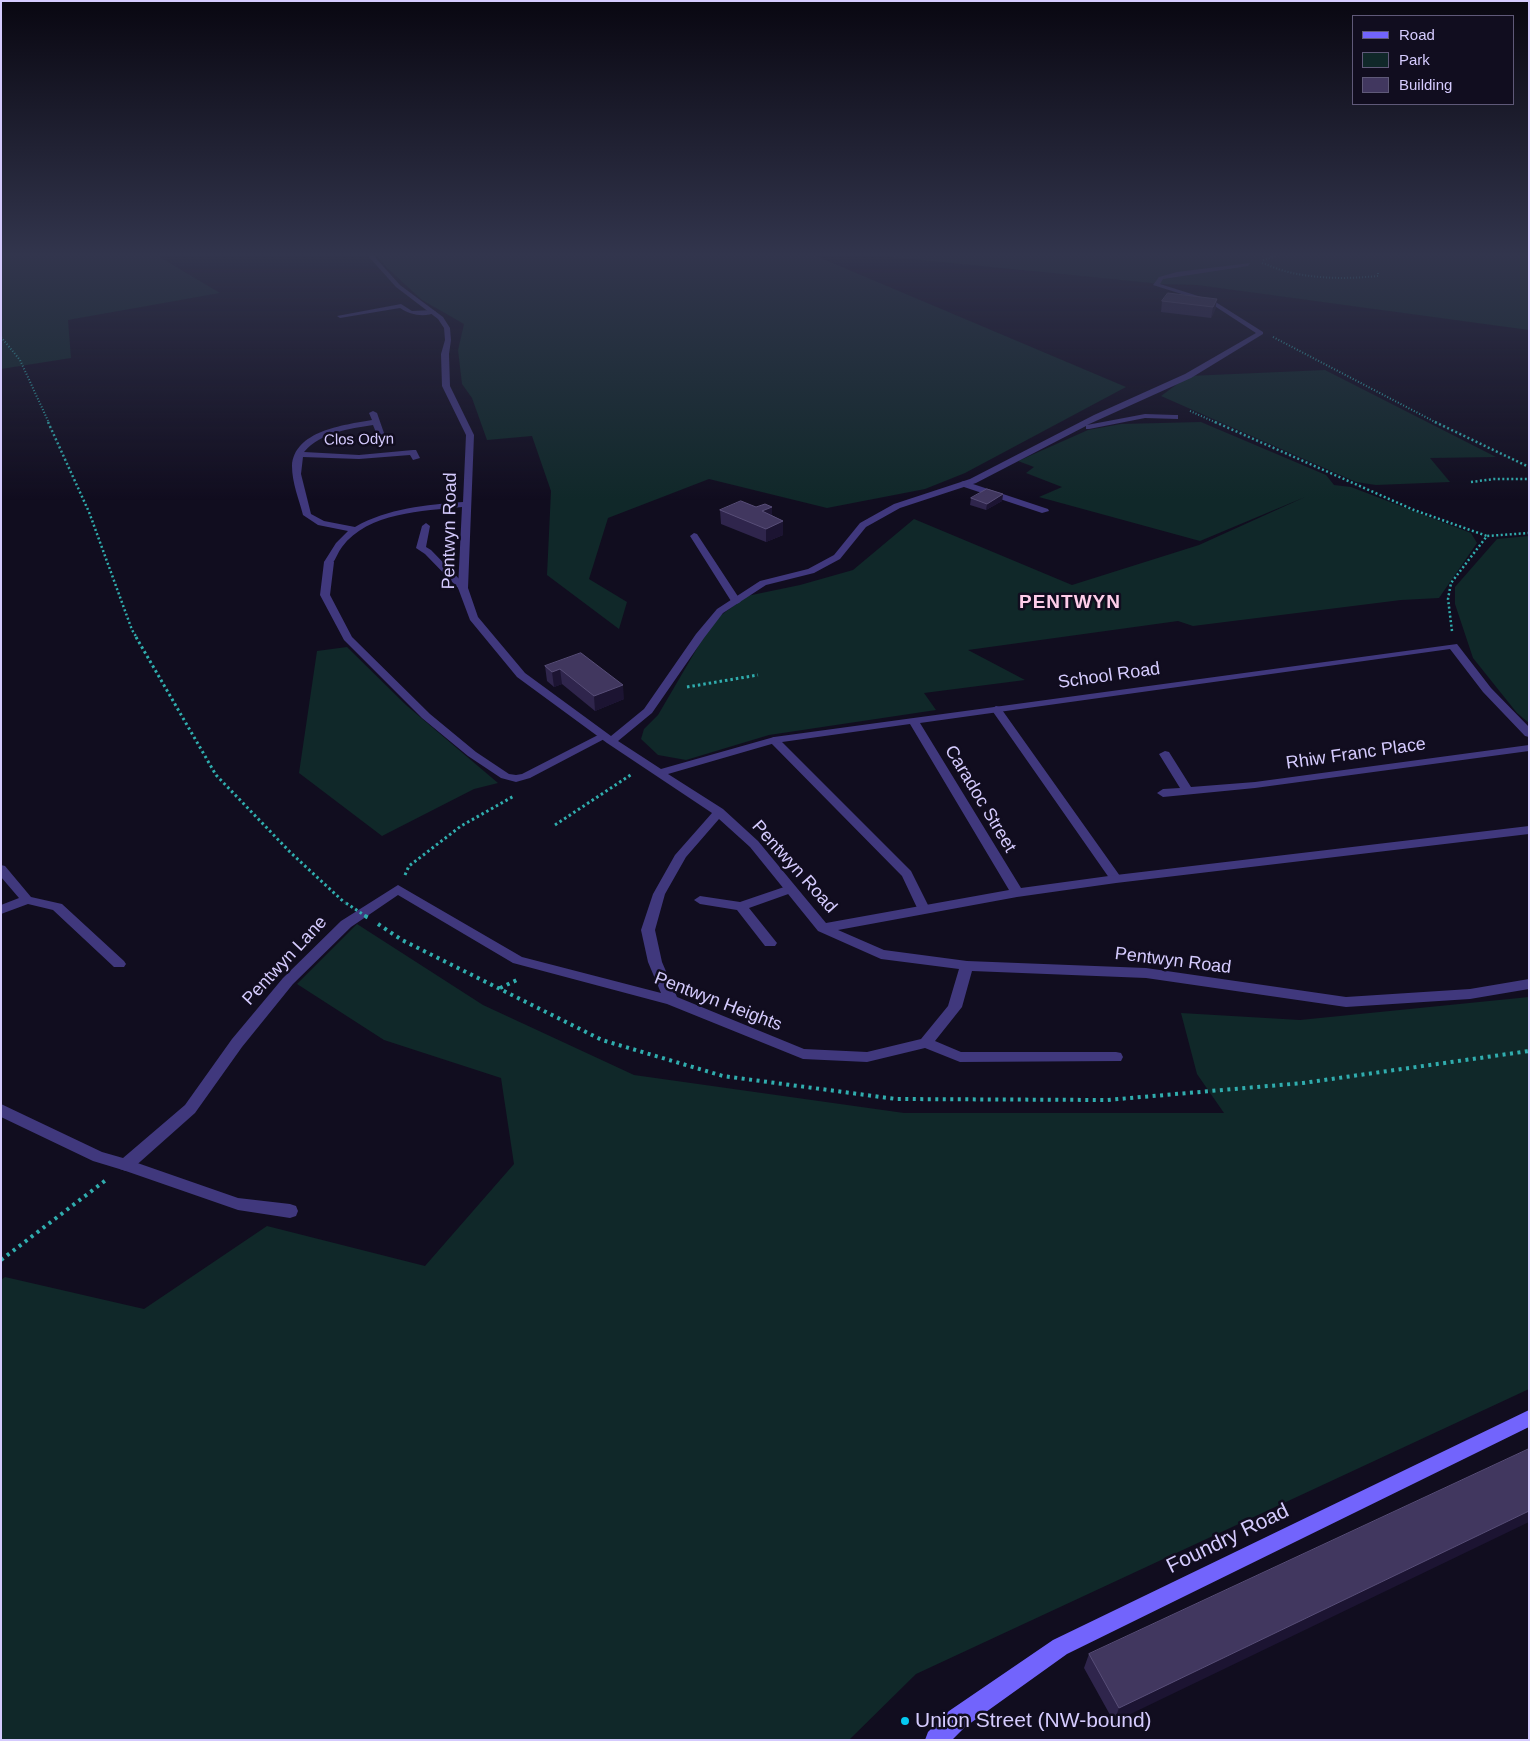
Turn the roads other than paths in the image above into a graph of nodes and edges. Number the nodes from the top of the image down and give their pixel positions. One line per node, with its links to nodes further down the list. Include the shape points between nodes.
1 (448, 337): 11 (street, Pentwyn Road, via 446,386 470,435)
2 (1254, 337): 8 (street, via 1188,376)
3 (373, 413): 5 (street, Clos Odyn)
4 (1175, 416): 8 (street, via 1112,421 1080,429 1034,453)
5 (376, 422): 6 (street, Clos Odyn); 7 (street, Clos Odyn, via 322,436 308,442)
6 (380, 433)
7 (298, 454): 9 (street, Clos Odyn, via 359,457 413,452); 14 (street, Clos Odyn, via 297,472 307,515 321,522)
8 (1023, 454): 10 (street)
9 (416, 458)
10 (964, 484): 12 (street); 17 (street, via 897,506 863,525 837,557 811,571 763,584)
11 (467, 504): 14 (street, via 394,514); 16 (street, Pentwyn Road)
12 (1045, 511)
13 (426, 526): 16 (street, via 421,548)
14 (357, 530): 21 (street, via 334,549 325,595 348,638 426,716 472,754 505,776 516,779)
15 (694, 536): 17 (street)
16 (463, 588): 21 (street, Pentwyn Road, via 473,618 521,676)
17 (736, 601): 21 (street, via 720,611 648,711)
18 (996, 709): 19 (street, School Road); 20 (street, School Road, via 1453,646 1487,690); 31 (street)
19 (914, 722): 22 (street, School Road); 34 (street, Caradoc Street)
20 (1529, 734)
21 (608, 739): 25 (street, Pentwyn Road)
22 (774, 740): 25 (street, School Road); 38 (street, via 907,874)
23 (1529, 748): 26 (street, Rhiw Franc Place)
24 (1165, 754): 26 (street)
25 (658, 773): 28 (street, Pentwyn Road)
26 (1188, 791): 27 (street, Rhiw Franc Place)
27 (1163, 793)
28 (719, 812): 33 (street, Pentwyn Road, via 754,844); 45 (street, via 681,855 659,894 648,930 655,962)
29 (1529, 830): 31 (street)
30 (1, 870): 35 (street)
31 (1116, 879): 34 (street)
32 (398, 889): 45 (street, Pentwyn Heights, via 518,960); 49 (street, Pentwyn Lane, via 346,924 288,982 237,1043 190,1109)
33 (790, 889): 37 (street); 40 (street, Pentwyn Road)
34 (1017, 893): 38 (street)
35 (27, 900): 39 (street); 42 (street, via 57,907)
36 (700, 900): 37 (street)
37 (740, 906): 41 (street)
38 (924, 909): 40 (street)
39 (1, 910)
40 (823, 928): 43 (street, Pentwyn Road, via 881,954)
41 (770, 944)
42 (119, 964)
43 (967, 966): 44 (street, Pentwyn Road, via 1146,972 1346,1002 1470,994); 46 (street, via 955,1007)
44 (1529, 984)
45 (671, 1000): 46 (street, Pentwyn Heights, via 803,1054 867,1057)
46 (926, 1043): 47 (street, via 960,1057)
47 (1116, 1057)
48 (1, 1110): 49 (street, via 98,1157)
49 (126, 1165): 50 (street, via 238,1204)
50 (290, 1211)
51 (1529, 1418): 52 (main road, Foundry Road, via 1060,1647 957,1719)
52 (936, 1740)

